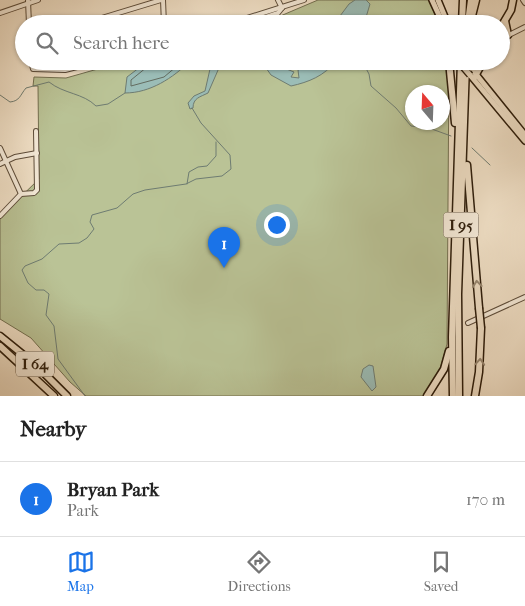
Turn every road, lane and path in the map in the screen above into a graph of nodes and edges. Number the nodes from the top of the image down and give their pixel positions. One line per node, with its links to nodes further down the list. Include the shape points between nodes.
1 (38, 0): 11 (street)
2 (162, 0): 15 (street); 16 (street)
3 (278, 0): 12 (street)
4 (304, 0): 12 (street)
5 (432, 0): 19 (main road)
6 (438, 0): 20 (main road)
7 (463, 0): 21 (highway)
8 (470, 0): 22 (highway)
9 (476, 0): 23 (highway)
10 (513, 0): 24 (highway)
11 (28, 1): 13 (street); 14 (street)
12 (282, 8): 17 (street); 18 (street)
13 (0, 12)
14 (29, 15)
15 (112, 15)
16 (163, 15)
17 (255, 15)
18 (270, 15)
19 (439, 15)
20 (444, 15)
21 (462, 15)
22 (469, 15)
23 (472, 15)
24 (508, 15)
25 (525, 27): 26 (street)
26 (510, 34)
27 (450, 70): 38 (highway)
28 (459, 70): 38 (highway, I 95)
29 (466, 70): 34 (highway, I 95)
30 (467, 70): 33 (main road, bridge)
31 (472, 70): 33 (main road, bridge)
32 (477, 70): 33 (main road)
33 (473, 76): 36 (main road); 37 (main road)
34 (464, 126): 54 (highway, I 95, via 458,294); 55 (highway, one-way to 34, bridge, via 480,372 481,328)
35 (36, 131): 40 (street)
36 (525, 134)
37 (525, 141)
38 (457, 144): 48 (highway, I 95)
39 (0, 148): 41 (street)
40 (37, 154): 41 (street); 43 (street, via 37,190)
41 (6, 161): 42 (street); 43 (street)
42 (0, 164)
43 (21, 194): 44 (street)
44 (0, 216)
45 (525, 297): 46 (street)
46 (468, 323)
47 (0, 336): 51 (highway, I 64, via 37,366)
48 (452, 337): 52 (highway, via 444,369); 53 (highway, I 95)
49 (0, 346): 50 (highway, I 64)
50 (54, 396)
51 (66, 396)
52 (427, 396)
53 (453, 396)
54 (459, 396)
55 (475, 396)

